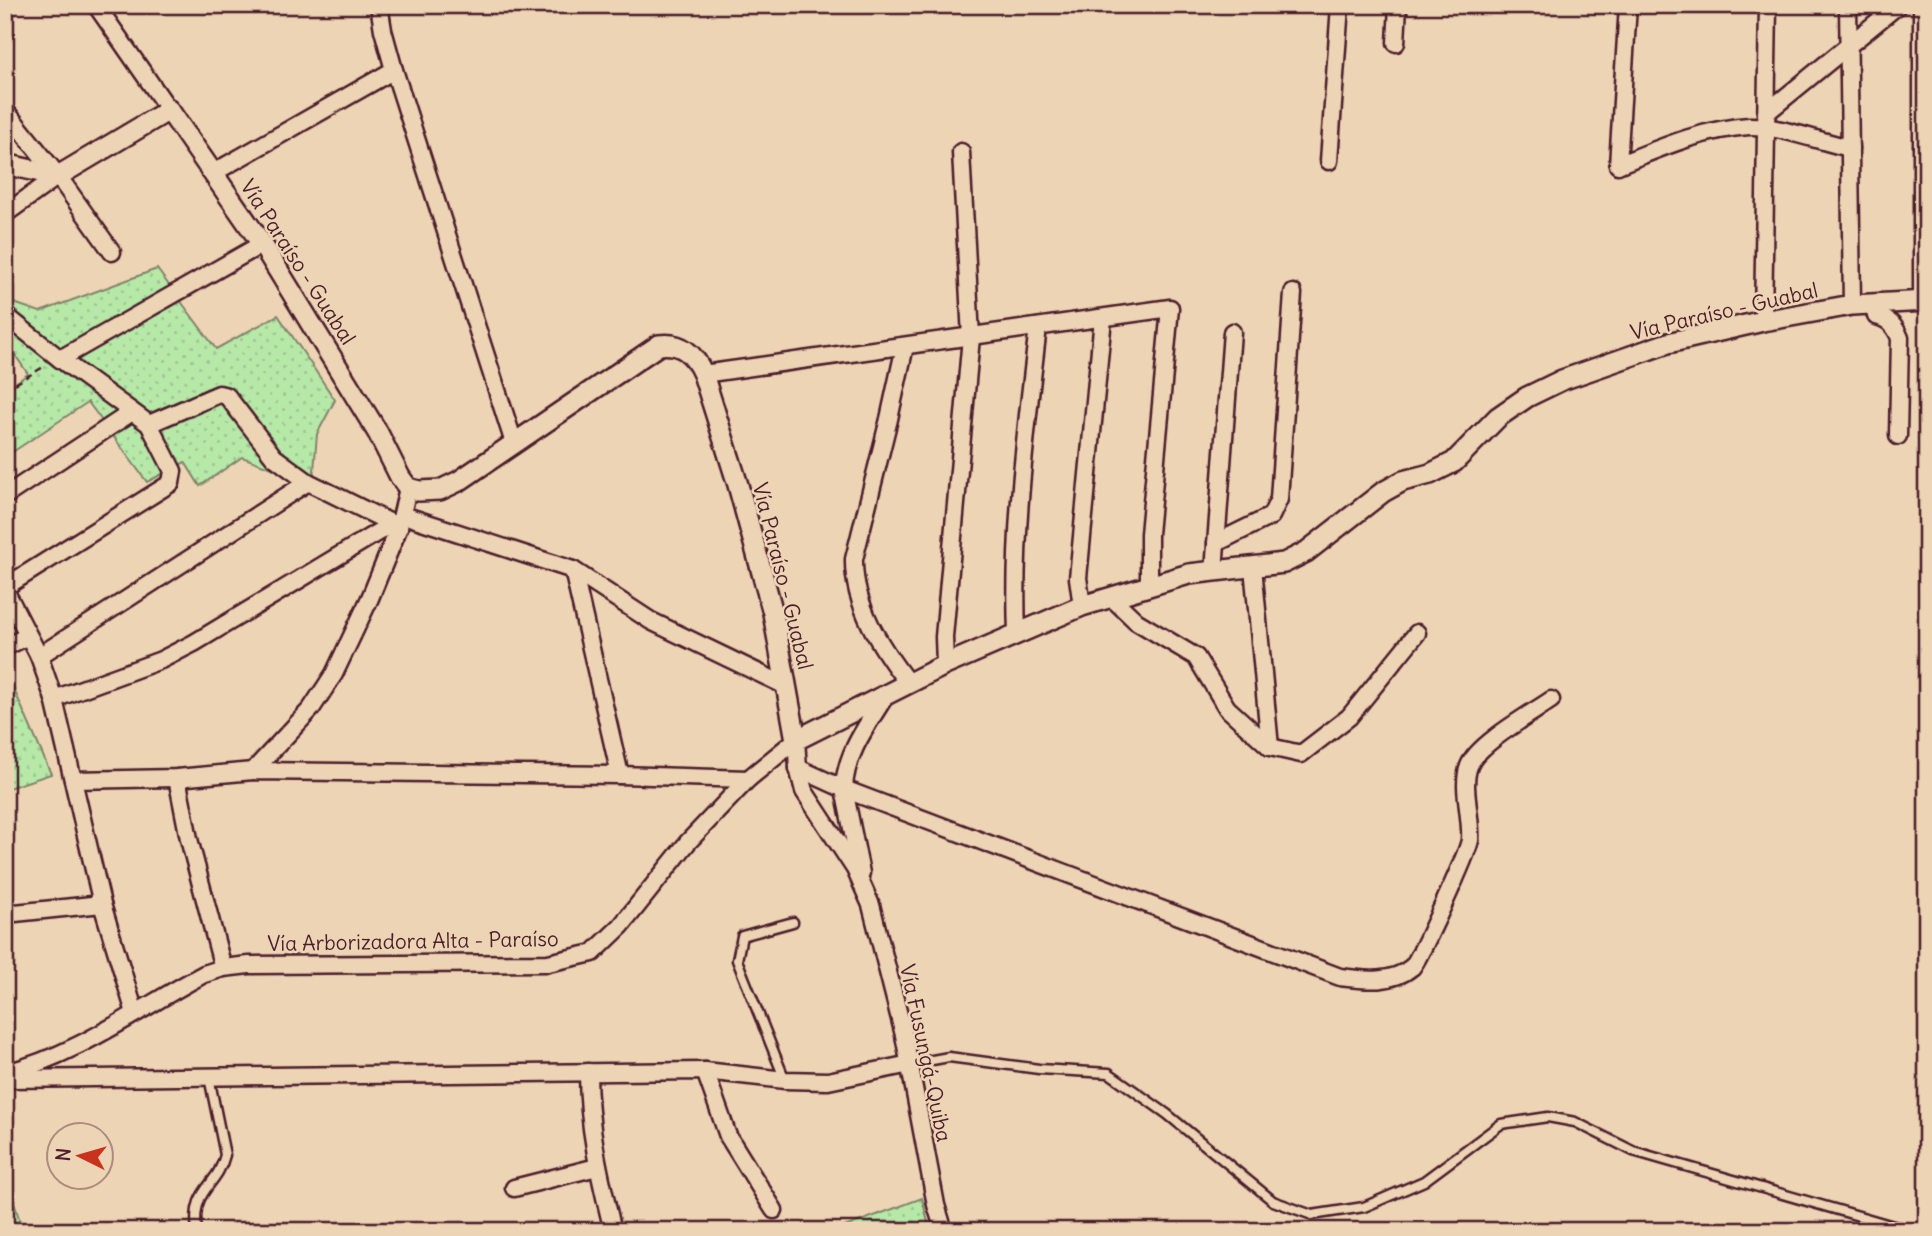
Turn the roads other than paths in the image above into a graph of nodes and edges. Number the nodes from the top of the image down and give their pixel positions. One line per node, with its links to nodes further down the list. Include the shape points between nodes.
1 (96, 5): 14 (street)
2 (379, 5): 12 (street)
3 (1340, 5): 18 (street)
4 (1398, 5): 10 (street)
5 (1628, 5): 15 (street, via 1618,165 1682,138)
6 (1768, 5): 15 (street)
7 (1848, 5): 11 (street)
8 (1898, 5): 11 (street)
9 (1922, 5): 22 (street)
10 (1396, 43)
11 (1849, 45): 15 (street); 16 (street)
12 (394, 70): 20 (street); 42 (street)
13 (5, 110): 21 (street)
14 (169, 110): 20 (street, Vía Paraíso - Guabal); 21 (street)
15 (1766, 121): 16 (street); 32 (street)
16 (1850, 148): 29 (street)
17 (961, 152): 35 (street)
18 (1329, 161)
19 (5, 164): 21 (street)
20 (213, 173): 24 (street, Vía Paraíso - Guabal)
21 (58, 176): 23 (street); 25 (street)
22 (1925, 181): 27 (street)
23 (5, 214)
24 (262, 244): 37 (street); 44 (street, Vía Paraíso - Guabal)
25 (113, 252)
26 (1293, 293): 47 (street, via 1279,499 1271,516)
27 (1925, 301): 28 (street, Vía Paraíso - Guabal)
28 (1873, 304): 29 (street, Vía Paraíso - Guabal); 41 (street, via 1876,316 1895,327 1900,338)
29 (1852, 305): 32 (street, Vía Paraíso - Guabal)
30 (5, 315): 37 (street)
31 (1103, 318): 33 (street); 51 (street, via 1170,308 1149,534); 54 (street, via 1078,578)
32 (1763, 321): 48 (street, Vía Paraíso - Guabal, via 1668,343 1562,380 1498,417 1454,462 1383,492 1306,552 1284,563)
33 (1038, 327): 35 (street); 56 (street, via 1020,481)
34 (1231, 332): 47 (street)
35 (971, 337): 36 (street); 60 (street)
36 (905, 346): 38 (street); 61 (street, via 854,559 854,576 884,652)
37 (60, 359): 39 (street)
38 (703, 374): 42 (street, Vía Paraíso - Guabal, via 686,349 659,345); 62 (street, Vía Paraíso - Guabal, via 773,613)
39 (132, 412): 40 (street); 45 (street)
40 (149, 424): 43 (street, via 219,394 227,396 269,451); 52 (street, via 173,471 171,483)
41 (1898, 436)
42 (514, 443): 44 (street, Vía Paraíso - Guabal, via 440,490)
43 (308, 482): 46 (street); 59 (street)
44 (408, 488): 46 (street)
45 (5, 496)
46 (398, 522): 49 (street); 64 (street, via 161,660); 69 (street, via 370,598 324,693)
47 (1216, 543): 50 (street)
48 (1252, 567): 50 (street, Vía Paraíso - Guabal); 67 (street)
49 (573, 570): 62 (street, via 651,621); 70 (street)
50 (1214, 571): 51 (street, Vía Paraíso - Guabal)
51 (1149, 586): 53 (street, Vía Paraíso - Guabal)
52 (5, 588): 57 (street)
53 (1111, 597): 54 (street, Vía Paraíso - Guabal); 67 (street, via 1136,621 1196,657 1227,708)
54 (1082, 606): 56 (street, Vía Paraíso - Guabal)
55 (1417, 633): 67 (street, via 1349,716 1301,754)
56 (1017, 634): 60 (street, Vía Paraíso - Guabal)
57 (28, 636): 58 (street); 59 (street)
58 (5, 647)
59 (39, 656): 64 (street)
60 (945, 665): 61 (street, Vía Paraíso - Guabal)
61 (908, 683): 63 (street, Vía Paraíso - Guabal)
62 (786, 686): 66 (street, Vía Paraíso - Guabal)
63 (887, 694): 66 (street, Vía Paraíso - Guabal); 74 (street, via 849,758)
64 (54, 699): 73 (street)
65 (1551, 700): 74 (street, via 1478,751 1469,765 1469,845 1459,871 1413,966 1394,977 1372,981 1340,977)
66 (796, 740): 68 (street); 72 (street, Vía Arborizadora Alta - Paraíso)
67 (1270, 747)
68 (798, 768): 74 (street); 75 (street, via 804,791)
69 (253, 771): 70 (street); 71 (street)
70 (620, 775): 72 (street)
71 (177, 778): 73 (street); 79 (street)
72 (748, 779): 79 (street, Vía Arborizadora Alta - Paraíso, via 593,953 548,962)
73 (74, 780): 76 (street)
74 (844, 789): 75 (street)
75 (864, 886): 81 (street, Vía Fusungá-Quiba)
76 (102, 904): 77 (street); 80 (street)
77 (5, 914)
78 (793, 922): 86 (lane, via 742,936 737,960)
79 (223, 968): 80 (street, Vía Arborizadora Alta - Paraíso)
80 (135, 1013): 84 (street, Vía Arborizadora Alta - Paraíso, via 67,1050)
81 (910, 1064): 86 (street, via 828,1081); 92 (street, Vía Fusungá-Quiba); 93 (lane, via 949,1057 1110,1073 1273,1201 1312,1215 1364,1207 1424,1181 1501,1125 1548,1117 1575,1122 1633,1151)
82 (705, 1071): 83 (street); 86 (street); 89 (street, via 728,1136)
83 (588, 1072): 85 (street); 87 (street)
84 (5, 1076): 85 (street)
85 (209, 1077): 91 (lane, via 225,1155 198,1200)
86 (785, 1080)
87 (597, 1167): 88 (street); 90 (street)
88 (514, 1188)
89 (774, 1210)
90 (610, 1230)
91 (197, 1231)
92 (944, 1231)
93 (1911, 1231)

